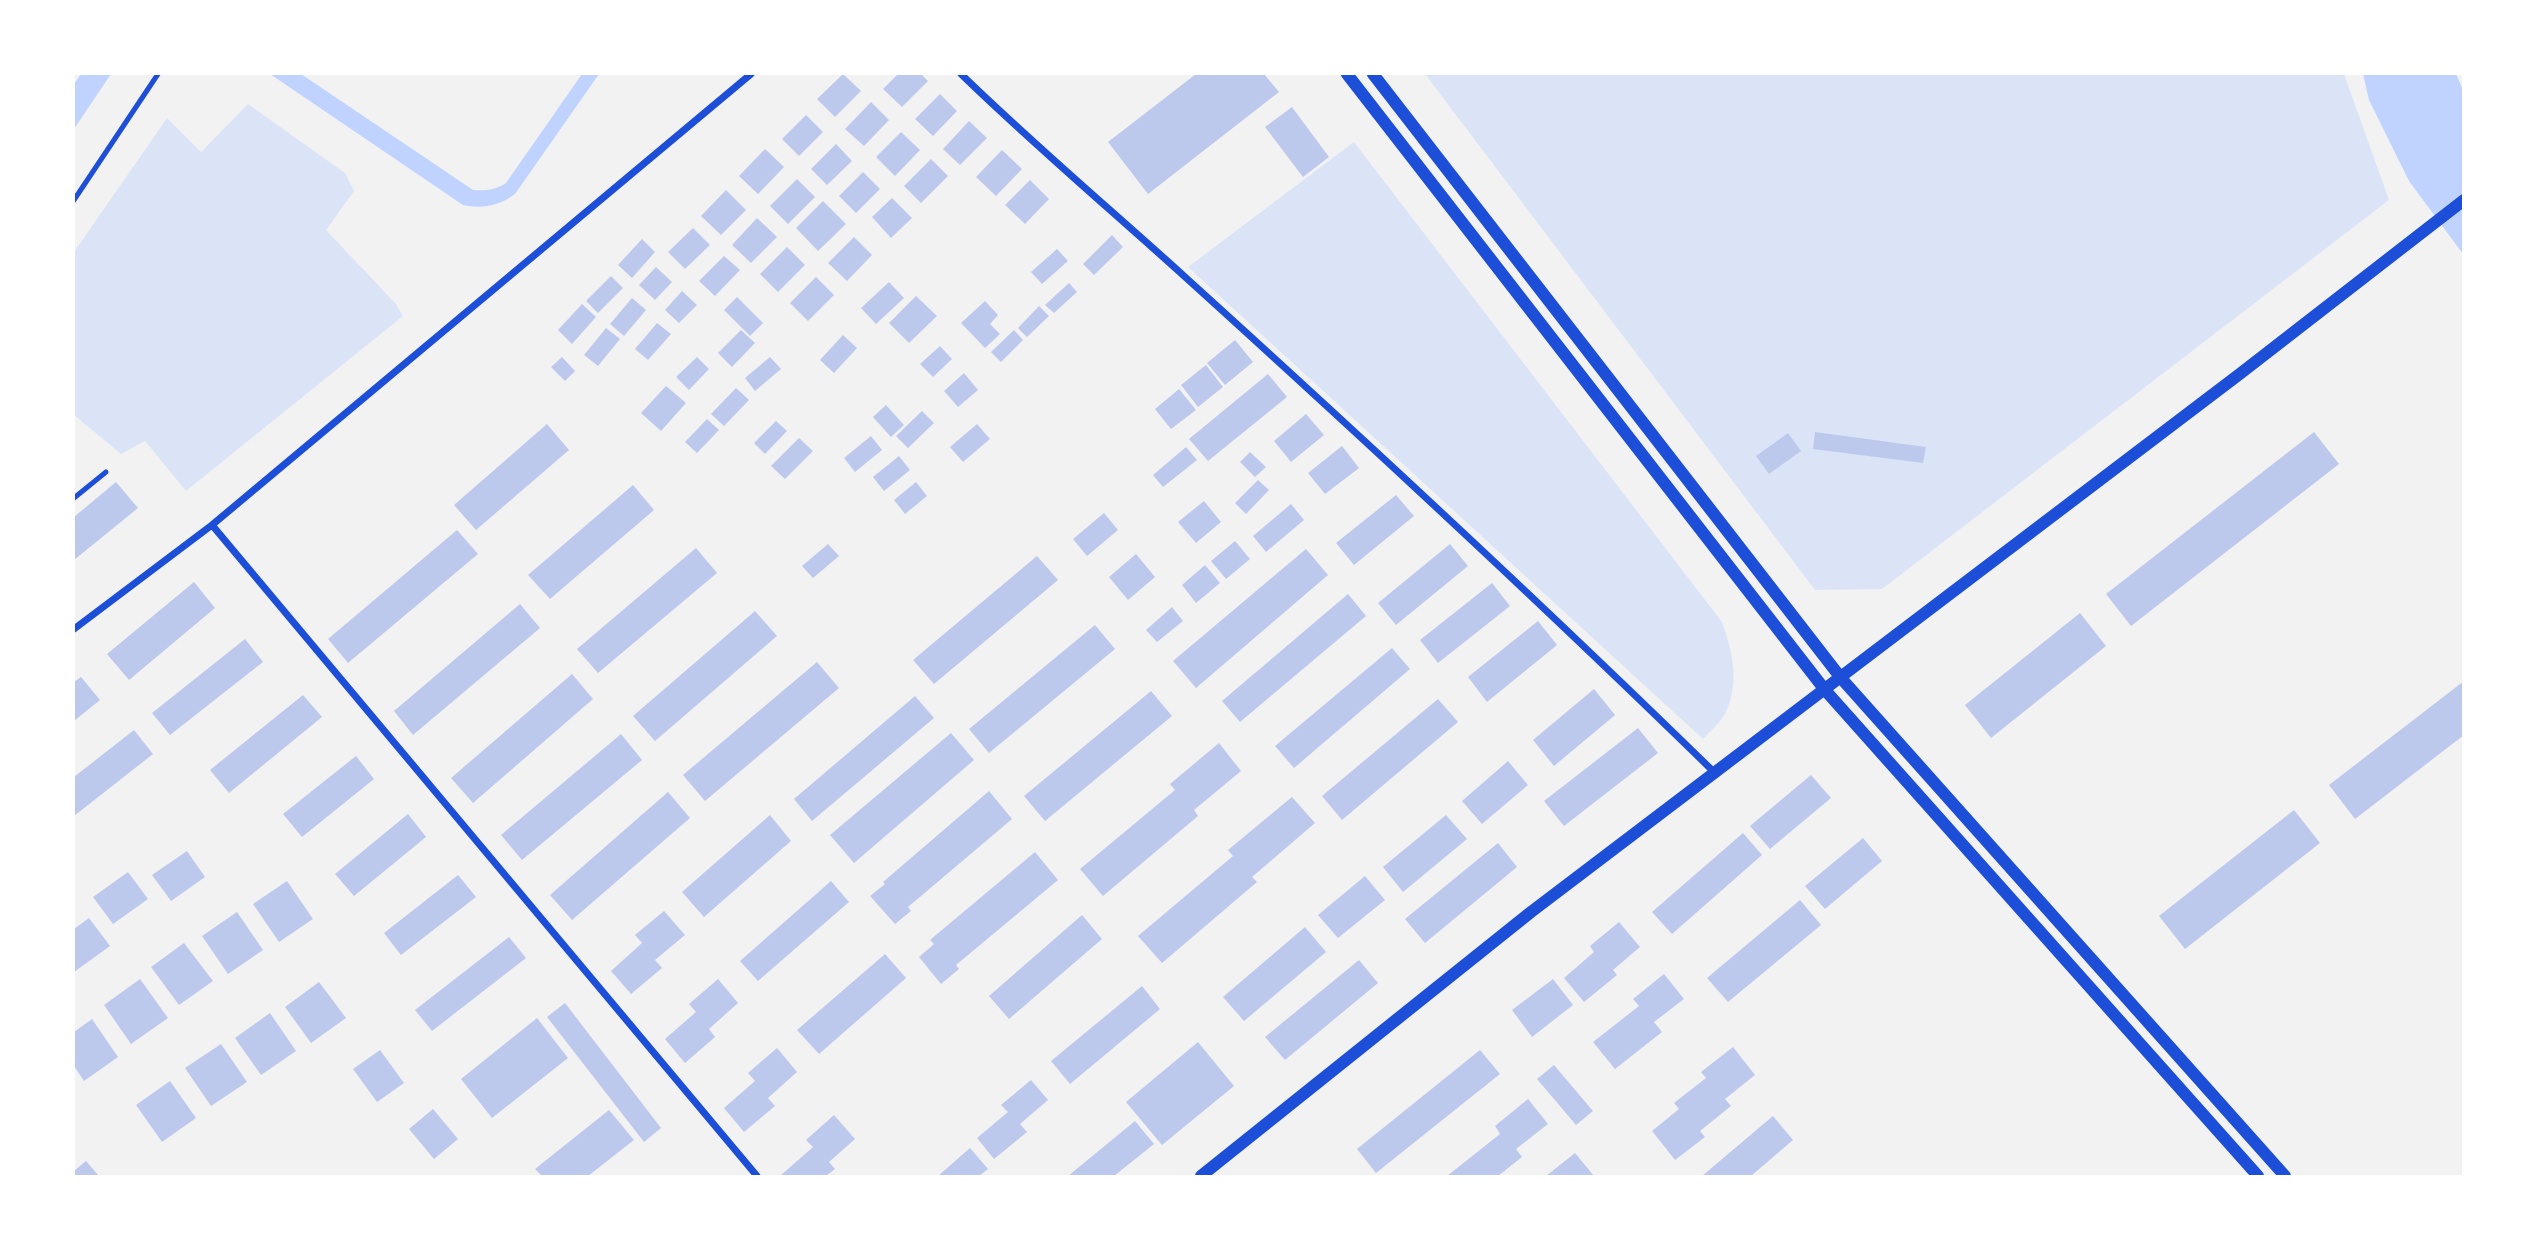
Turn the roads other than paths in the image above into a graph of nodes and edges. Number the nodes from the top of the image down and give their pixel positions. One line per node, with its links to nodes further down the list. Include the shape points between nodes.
1 (158, 74): 6 (lane)
2 (751, 74): 10 (street)
3 (961, 74): 14 (street, via 1587,649)
4 (1347, 74): 13 (street)
5 (1373, 74): 12 (street)
6 (74, 200)
7 (2463, 200): 12 (street)
8 (106, 472): 9 (lane)
9 (74, 498)
10 (212, 525): 11 (street); 15 (street)
11 (74, 629)
12 (1841, 678): 13 (street); 18 (street)
13 (1825, 690): 14 (street); 17 (street)
14 (1713, 772): 16 (street)
15 (757, 1177)
16 (1201, 1177)
17 (2258, 1177)
18 (2285, 1177)

